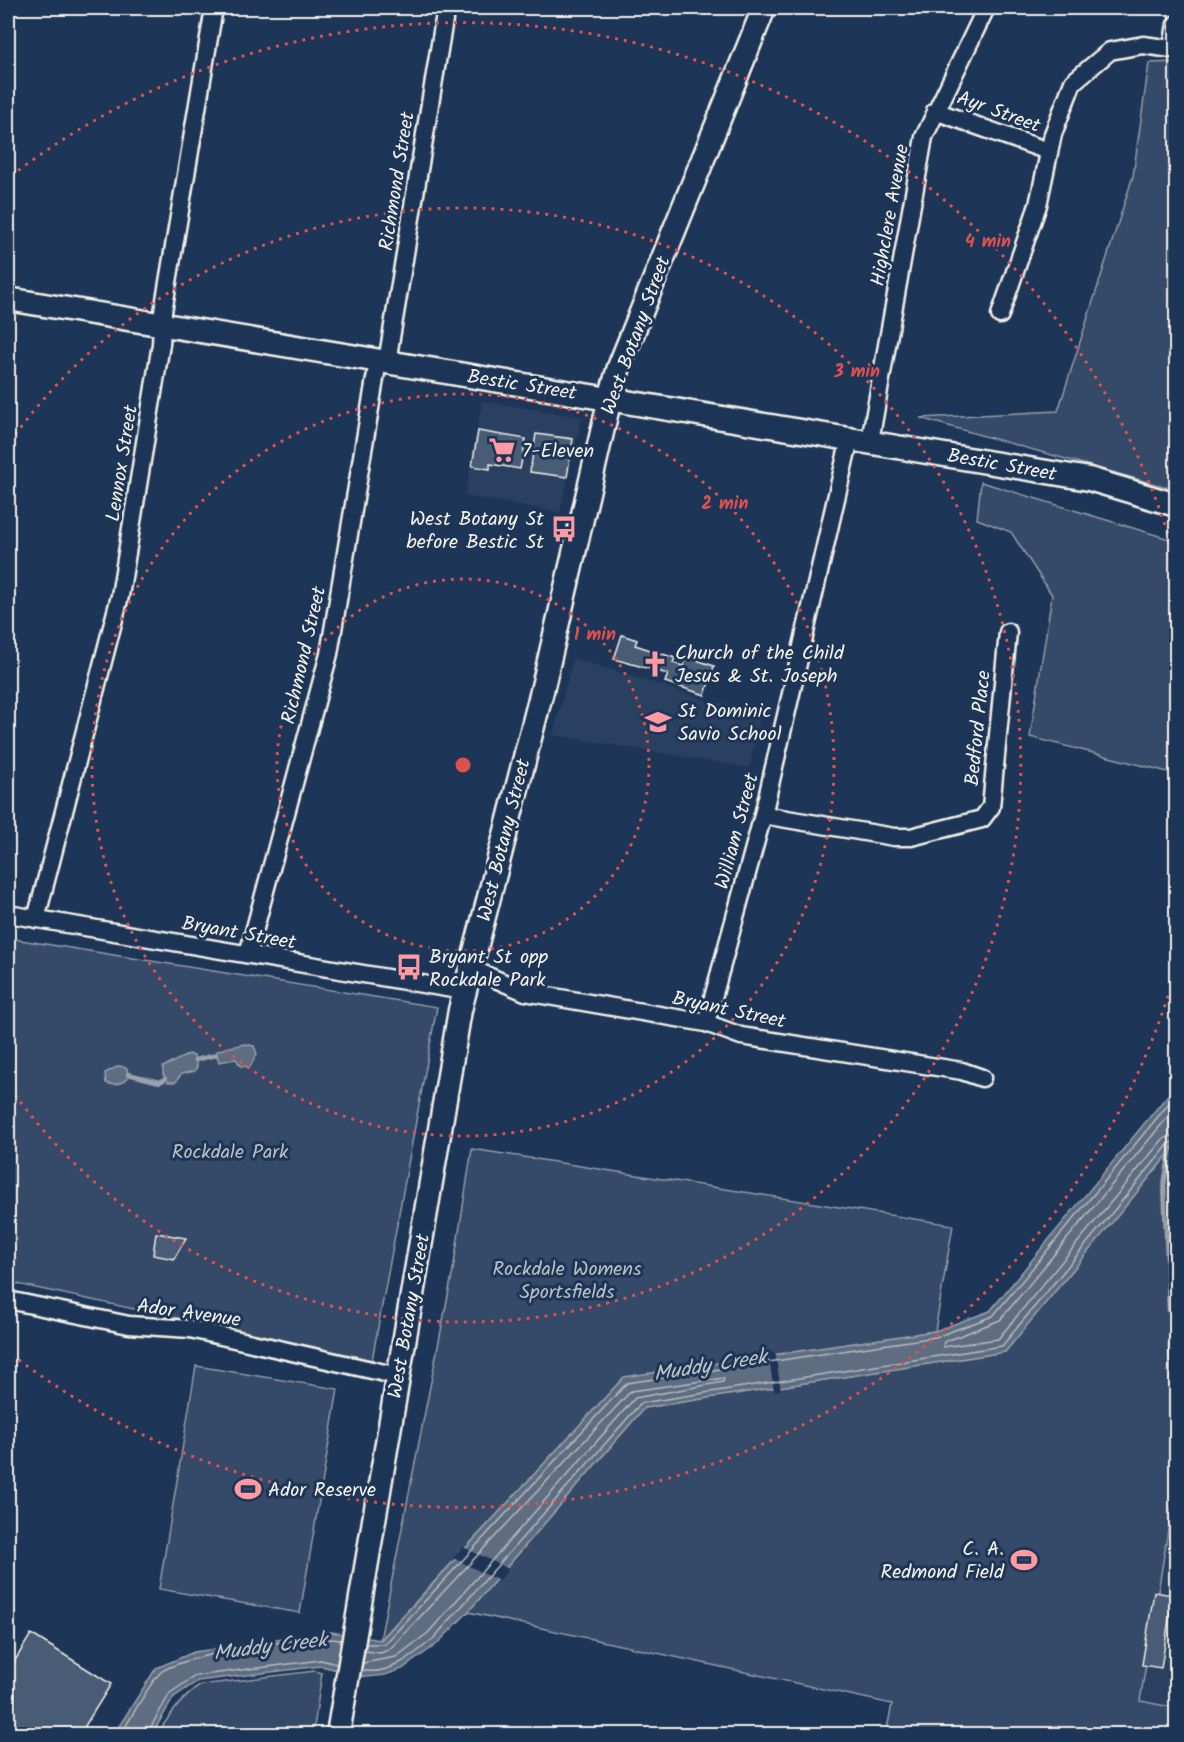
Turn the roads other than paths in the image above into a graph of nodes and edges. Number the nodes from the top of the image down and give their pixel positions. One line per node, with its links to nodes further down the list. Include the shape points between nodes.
1 (214, 8): 10 (street, Lennox Street)
2 (446, 8): 11 (street, Richmond Street)
3 (764, 8): 12 (main road, West Botany Street)
4 (986, 8): 6 (street, Highclere Avenue)
5 (1176, 24): 7 (street, via 1172,50 1143,45 1110,51 1073,82)
6 (936, 111): 7 (street, Ayr Street); 13 (street, Highclere Avenue, via 924,137)
7 (1048, 151): 9 (street, via 1038,205)
8 (8, 299): 10 (main road, Bestic Street)
9 (1000, 315)
10 (162, 326): 11 (main road, Bestic Street); 18 (street, Lennox Street, via 120,596)
11 (383, 362): 12 (main road, Bestic Street); 19 (street, Richmond Street, via 329,654)
12 (610, 398): 13 (main road, Bestic Street); 20 (main road, West Botany Street, via 542,691)
13 (860, 440): 14 (main road, Bestic Street, via 1089,479); 16 (street, William Street)
14 (1176, 505)
15 (1008, 632): 16 (street, Bedford Place, via 991,807 982,819 911,837 894,837)
16 (763, 815): 22 (street, William Street)
17 (8, 914): 18 (street, Bryant Street)
18 (36, 919): 19 (street, Bryant Street)
19 (248, 954): 21 (street, Bryant Street)
20 (470, 968): 21 (main road, West Botany Street); 22 (street, Bryant Street, via 525,992)
21 (464, 991): 25 (main road, West Botany Street)
22 (706, 1023): 23 (street, Bryant Street, via 741,1036 962,1071)
23 (982, 1078)
24 (8, 1300): 25 (street, Ador Avenue, via 129,1325 190,1329)
25 (398, 1376): 26 (main road, West Botany Street)
26 (338, 1734)

